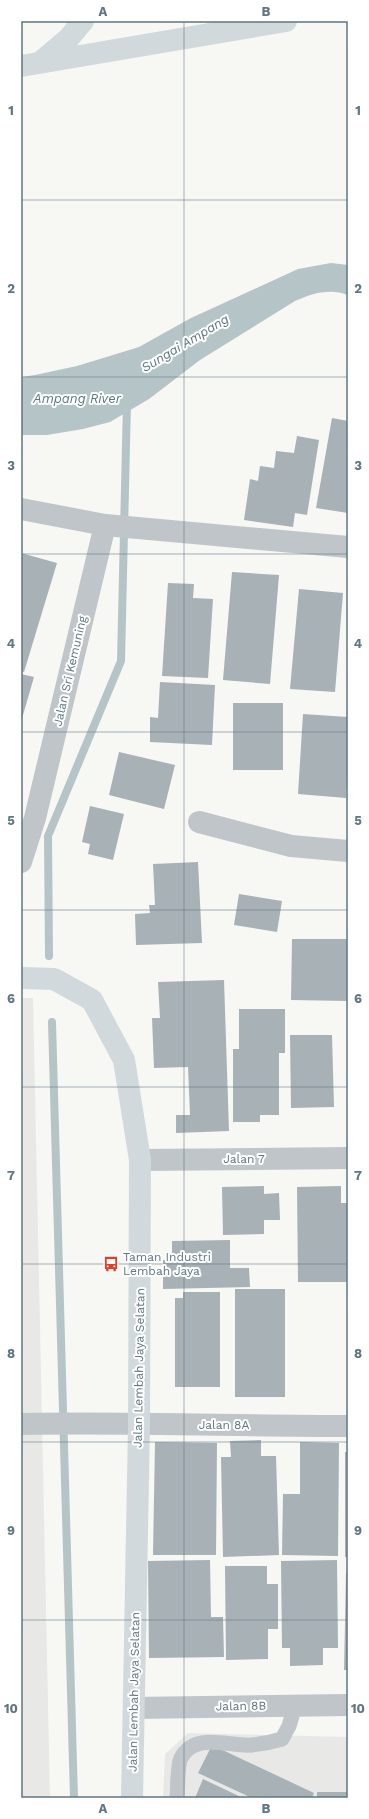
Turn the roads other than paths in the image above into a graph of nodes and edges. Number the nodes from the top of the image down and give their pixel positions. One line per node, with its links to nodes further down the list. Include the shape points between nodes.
1 (83, 21): 3 (street, via 68,39)
2 (286, 21): 3 (street)
3 (31, 64)
4 (21, 509): 5 (street)
5 (110, 526): 6 (street); 7 (street, Jalan Sri Kemuning)
6 (348, 548)
7 (28, 816): 10 (street, Jalan Sri Kemuning)
8 (199, 822): 9 (street, via 291,846)
9 (348, 851)
10 (21, 862)
11 (21, 978): 13 (street, Jalan Lembah Jaya Selatan, via 54,979 92,1000 124,1060)
12 (348, 1158): 13 (street, Jalan 7)
13 (140, 1160): 15 (street, Jalan Lembah Jaya Selatan)
14 (27, 1424): 15 (street, Jalan 8A, via 100,1422)
15 (139, 1425): 16 (street, Jalan 8A); 19 (street, Jalan Lembah Jaya Selatan)
16 (348, 1426)
17 (348, 1705): 18 (street, Jalan 8B)
18 (296, 1706): 19 (street, Jalan 8B); 21 (lane, via 282,1739 250,1745 211,1742 188,1749 180,1759)
19 (134, 1708): 20 (street, Jalan Lembah Jaya Selatan)
20 (132, 1798)
21 (177, 1798)

